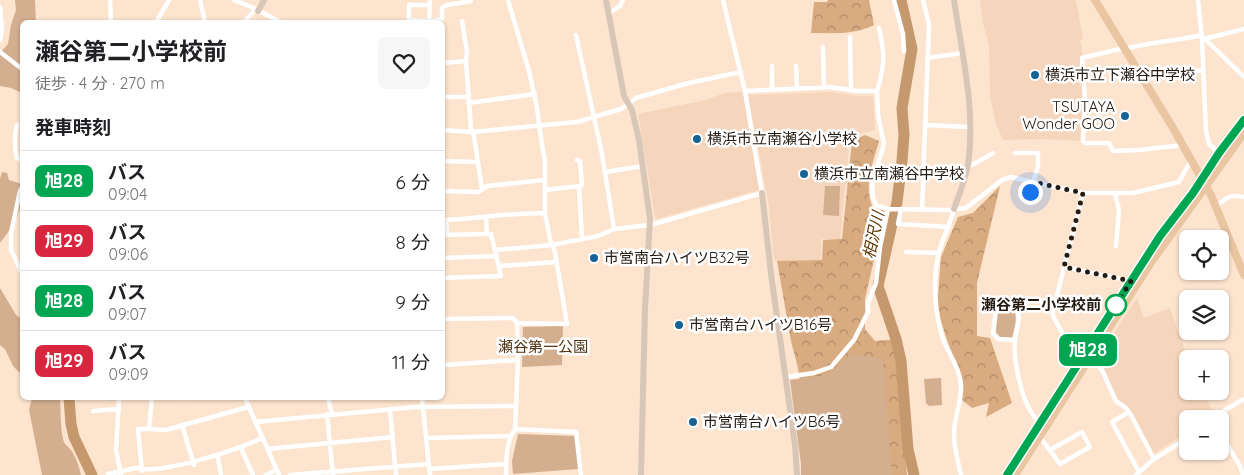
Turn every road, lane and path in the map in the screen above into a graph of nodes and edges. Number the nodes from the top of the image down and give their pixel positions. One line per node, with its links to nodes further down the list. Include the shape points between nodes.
1 (110, 0): 20 (street)
2 (169, 0): 21 (street)
3 (200, 0): 22 (street)
4 (234, 0): 18 (street)
5 (264, 0): 18 (street)
6 (471, 0): 27 (street, via 447,5 442,8 442,19)
7 (508, 0): 56 (street)
8 (606, 0): 19 (street)
9 (623, 0): 19 (street)
10 (723, 0): 47 (street)
11 (894, 0): 38 (street)
12 (923, 0): 40 (street, via 929,24)
13 (954, 0): 39 (street)
14 (1095, 0): 36 (main road)
15 (1198, 0): 33 (street)
16 (430, 3): 25 (street, via 409,5); 26 (street)
17 (0, 7): 34 (street)
18 (257, 10): 23 (street); 24 (street)
19 (608, 14): 59 (street)
20 (111, 20)
21 (157, 20)
22 (205, 20)
23 (246, 20)
24 (276, 20)
25 (409, 20)
26 (432, 20)
27 (437, 20)
28 (462, 21): 41 (street)
29 (879, 28): 54 (street, via 884,55 883,71)
30 (1244, 29): 33 (street)
31 (576, 35): 60 (street)
32 (850, 37): 53 (street)
33 (1203, 38): 36 (street); 46 (street); 48 (street)
34 (0, 40)
35 (823, 48): 50 (street)
36 (1124, 48): 49 (main road); 69 (street, via 1082,58 1085,143 1109,143 1113,151)
37 (0, 52): 45 (street)
38 (904, 52)
39 (962, 53): 40 (street); 65 (street)
40 (927, 58): 62 (street)
41 (466, 61): 42 (street); 58 (street)
42 (445, 63)
43 (772, 66): 52 (street)
44 (796, 66): 51 (street)
45 (20, 67)
46 (1204, 70): 49 (street); 71 (street, via 1208,144)
47 (741, 72): 55 (street); 59 (street, via 643,96)
48 (1244, 77)
49 (1144, 80): 69 (main road)
50 (824, 87): 51 (street); 53 (street)
51 (797, 88): 52 (street)
52 (772, 89): 55 (street)
53 (852, 90): 54 (street)
54 (876, 90): 95 (street, via 884,144 872,184 873,197 876,205)
55 (745, 91): 89 (street)
56 (534, 94): 58 (street); 64 (street)
57 (445, 97): 58 (street)
58 (468, 100): 67 (street)
59 (628, 104): 60 (street); 78 (street, via 639,140)
60 (594, 117): 64 (street); 80 (street)
61 (1244, 120): 71 (main road)
62 (925, 125): 65 (street); 98 (street)
63 (18, 126): 73 (street, via 14,149 16,158)
64 (540, 126): 67 (street); 81 (street)
65 (970, 127): 79 (street)
66 (445, 130): 67 (street)
67 (472, 132): 77 (street)
68 (1244, 133): 83 (main road)
69 (1183, 146): 75 (main road)
70 (1016, 153): 82 (street, via 1038,153)
71 (1219, 153): 83 (main road)
72 (993, 154): 79 (street)
73 (20, 159)
74 (577, 160): 84 (street, via 580,161 582,185)
75 (1191, 160): 83 (main road); 91 (street, via 1179,182)
76 (445, 162): 77 (street)
77 (477, 162): 86 (street)
78 (642, 166): 80 (street); 101 (street)
79 (968, 166): 97 (street)
80 (605, 172): 103 (street)
81 (545, 180): 86 (street, via 488,186); 87 (street)
82 (1033, 182): 90 (street); 93 (street); 97 (street, via 1011,177 1002,180 966,208)
83 (1204, 183): 94 (main road); 120 (main road, via 1160,236); 124 (main road)
84 (579, 186): 87 (street); 106 (street)
85 (445, 190): 86 (street)
86 (482, 190)
87 (545, 190): 99 (street)
88 (20, 191): 117 (street, via 10,250)
89 (762, 193): 101 (street); 127 (street)
90 (1083, 193): 91 (street); 116 (street)
91 (1115, 194): 108 (street, via 1119,210)
92 (1244, 197): 94 (street, via 1230,196)
93 (1027, 202)
94 (1216, 207): 118 (main road)
95 (890, 209): 96 (street); 127 (street, via 880,247 876,284 868,312 854,340 828,369)
96 (900, 209): 98 (street); 102 (street, via 898,224)
97 (954, 209): 98 (street); 102 (street)
98 (922, 210)
99 (545, 212): 100 (street); 107 (street)
100 (486, 218): 104 (street); 105 (street, via 446,220)
101 (650, 225): 103 (street); 182 (street)
102 (949, 227): 111 (street)
103 (614, 230): 106 (street)
104 (487, 234): 105 (street); 109 (street, via 491,234)
105 (445, 235)
106 (582, 239): 107 (street)
107 (552, 244): 109 (street); 114 (street)
108 (1116, 246)
109 (496, 250): 112 (street)
110 (906, 252): 111 (street)
111 (939, 253): 184 (street, via 936,312 961,384 953,442)
112 (497, 256): 113 (street); 115 (street)
113 (445, 258)
114 (556, 262): 115 (street); 122 (street, via 567,324)
115 (500, 266): 119 (street, via 502,276)
116 (1064, 267): 120 (street); 124 (street, via 1052,316 1075,357)
117 (20, 269)
118 (1244, 275)
119 (445, 278)
120 (1131, 281): 124 (main road)
121 (445, 319): 122 (street, via 513,318)
122 (517, 323): 125 (street)
123 (1014, 340): 123 (street, via 1018,311 1002,306 996,310 993,333 998,339); 144 (street, via 1018,378 1034,418)
124 (1086, 359): 141 (street, via 1102,370 1116,401); 144 (main road); 149 (main road)
125 (518, 360): 126 (street); 134 (street)
126 (445, 365)
127 (786, 377): 183 (street)
128 (1244, 399): 139 (street)
129 (118, 400): 137 (street)
130 (152, 400): 146 (street)
131 (246, 400): 135 (street)
132 (328, 400): 142 (street)
133 (422, 400): 136 (street)
134 (516, 406): 136 (street); 147 (street)
135 (248, 407): 143 (street); 145 (street)
136 (422, 407): 138 (street); 152 (street)
137 (119, 409): 140 (street); 169 (street, via 116,450)
138 (390, 410): 142 (street); 151 (street)
139 (1225, 410)
140 (93, 411)
141 (1128, 412): 160 (street); 168 (street, via 1112,422)
142 (329, 414): 143 (street); 153 (street)
143 (255, 422): 150 (street)
144 (1040, 423): 185 (main road)
145 (182, 425): 146 (street, via 166,430); 162 (street)
146 (149, 429): 167 (street, via 138,429)
147 (515, 430): 148 (street); 181 (street, via 576,432)
148 (510, 436): 152 (street); 161 (street)
149 (1040, 437): 158 (street); 186 (main road)
150 (262, 438): 156 (street); 157 (street)
151 (393, 438): 153 (street); 163 (street)
152 (426, 438): 164 (street)
153 (330, 443): 157 (street); 170 (street)
154 (1179, 444): 160 (street)
155 (1229, 447): 188 (street)
156 (241, 448): 159 (street); 173 (street)
157 (267, 449): 166 (street)
158 (1050, 450): 158 (street, via 1060,464 1090,447 1082,432)
159 (218, 458): 162 (street); 172 (street)
160 (1154, 459): 168 (street)
161 (506, 464): 164 (street); 180 (street)
162 (194, 465): 167 (street)
163 (395, 466): 164 (street); 165 (street); 178 (street)
164 (428, 466): 179 (street)
165 (365, 469): 170 (street); 177 (street)
166 (276, 470): 174 (street); 175 (street)
167 (142, 471): 169 (street, via 136,468)
168 (1139, 472): 187 (street)
169 (121, 473): 171 (street)
170 (333, 473): 176 (street)
171 (108, 474)
172 (221, 475)
173 (252, 475)
174 (266, 475)
175 (279, 475)
176 (290, 475)
177 (365, 475)
178 (396, 475)
179 (430, 475)
180 (506, 475)
181 (581, 475)
182 (641, 475)
183 (797, 475)
184 (961, 475)
185 (1007, 475)
186 (1016, 475)
187 (1147, 475)
188 (1243, 475)

